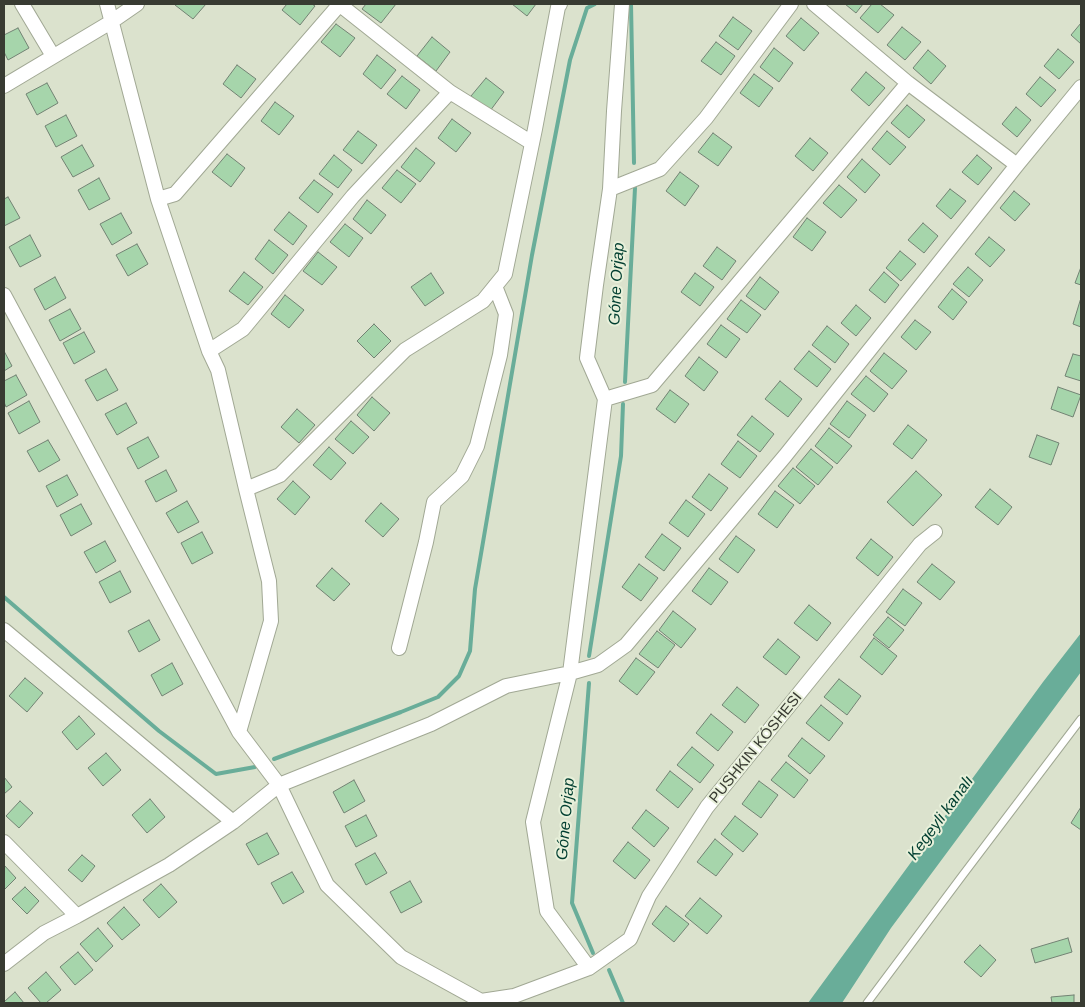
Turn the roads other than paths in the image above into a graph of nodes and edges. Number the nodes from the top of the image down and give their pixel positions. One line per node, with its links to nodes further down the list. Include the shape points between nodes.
1 (22, 4): 10 (street)
2 (107, 4): 9 (street)
3 (137, 4): 9 (street)
4 (339, 4): 14 (street); 18 (street, via 175,194)
5 (560, 4): 15 (street)
6 (622, 4): 17 (street)
7 (791, 4): 17 (street, via 706,118 660,169)
8 (814, 4): 11 (street)
9 (111, 22): 10 (street); 18 (street)
10 (53, 56): 12 (street)
11 (908, 83): 16 (street); 22 (street, via 652,385)
12 (4, 86)
13 (1081, 87): 16 (street)
14 (450, 92): 15 (street); 21 (street, via 353,196 243,329)
15 (532, 143): 19 (street, via 505,274)
16 (1017, 165): 27 (street, via 785,456 626,645 598,665)
17 (610, 189): 22 (street, via 588,358)
18 (158, 199): 21 (street)
19 (495, 286): 23 (street, via 483,301 405,350 280,475); 26 (street, via 506,314 500,355 477,446 462,476 434,502)
20 (4, 295): 29 (street, PUSHKIN KÓSHESI)
21 (209, 352): 23 (street, via 218,370)
22 (605, 399): 27 (street)
23 (246, 489): 29 (street, via 269,581 272,621)
24 (934, 532): 35 (street, PUSHKIN KÓSHESI, via 920,544 707,807 649,896 630,940)
25 (4, 630): 31 (street)
26 (399, 648)
27 (570, 673): 30 (street, via 506,686 431,724); 35 (street, via 533,822 547,911)
28 (1081, 719): 36 (lane)
29 (239, 732): 30 (street, PUSHKIN KÓSHESI)
30 (279, 785): 31 (street); 35 (street, PUSHKIN KÓSHESI, via 326,885 401,957 482,1001 514,996)
31 (233, 822): 33 (street, via 169,865)
32 (4, 842): 33 (street)
33 (77, 916): 34 (street, via 44,933)
34 (4, 964)
35 (589, 968)
36 (867, 1003)

